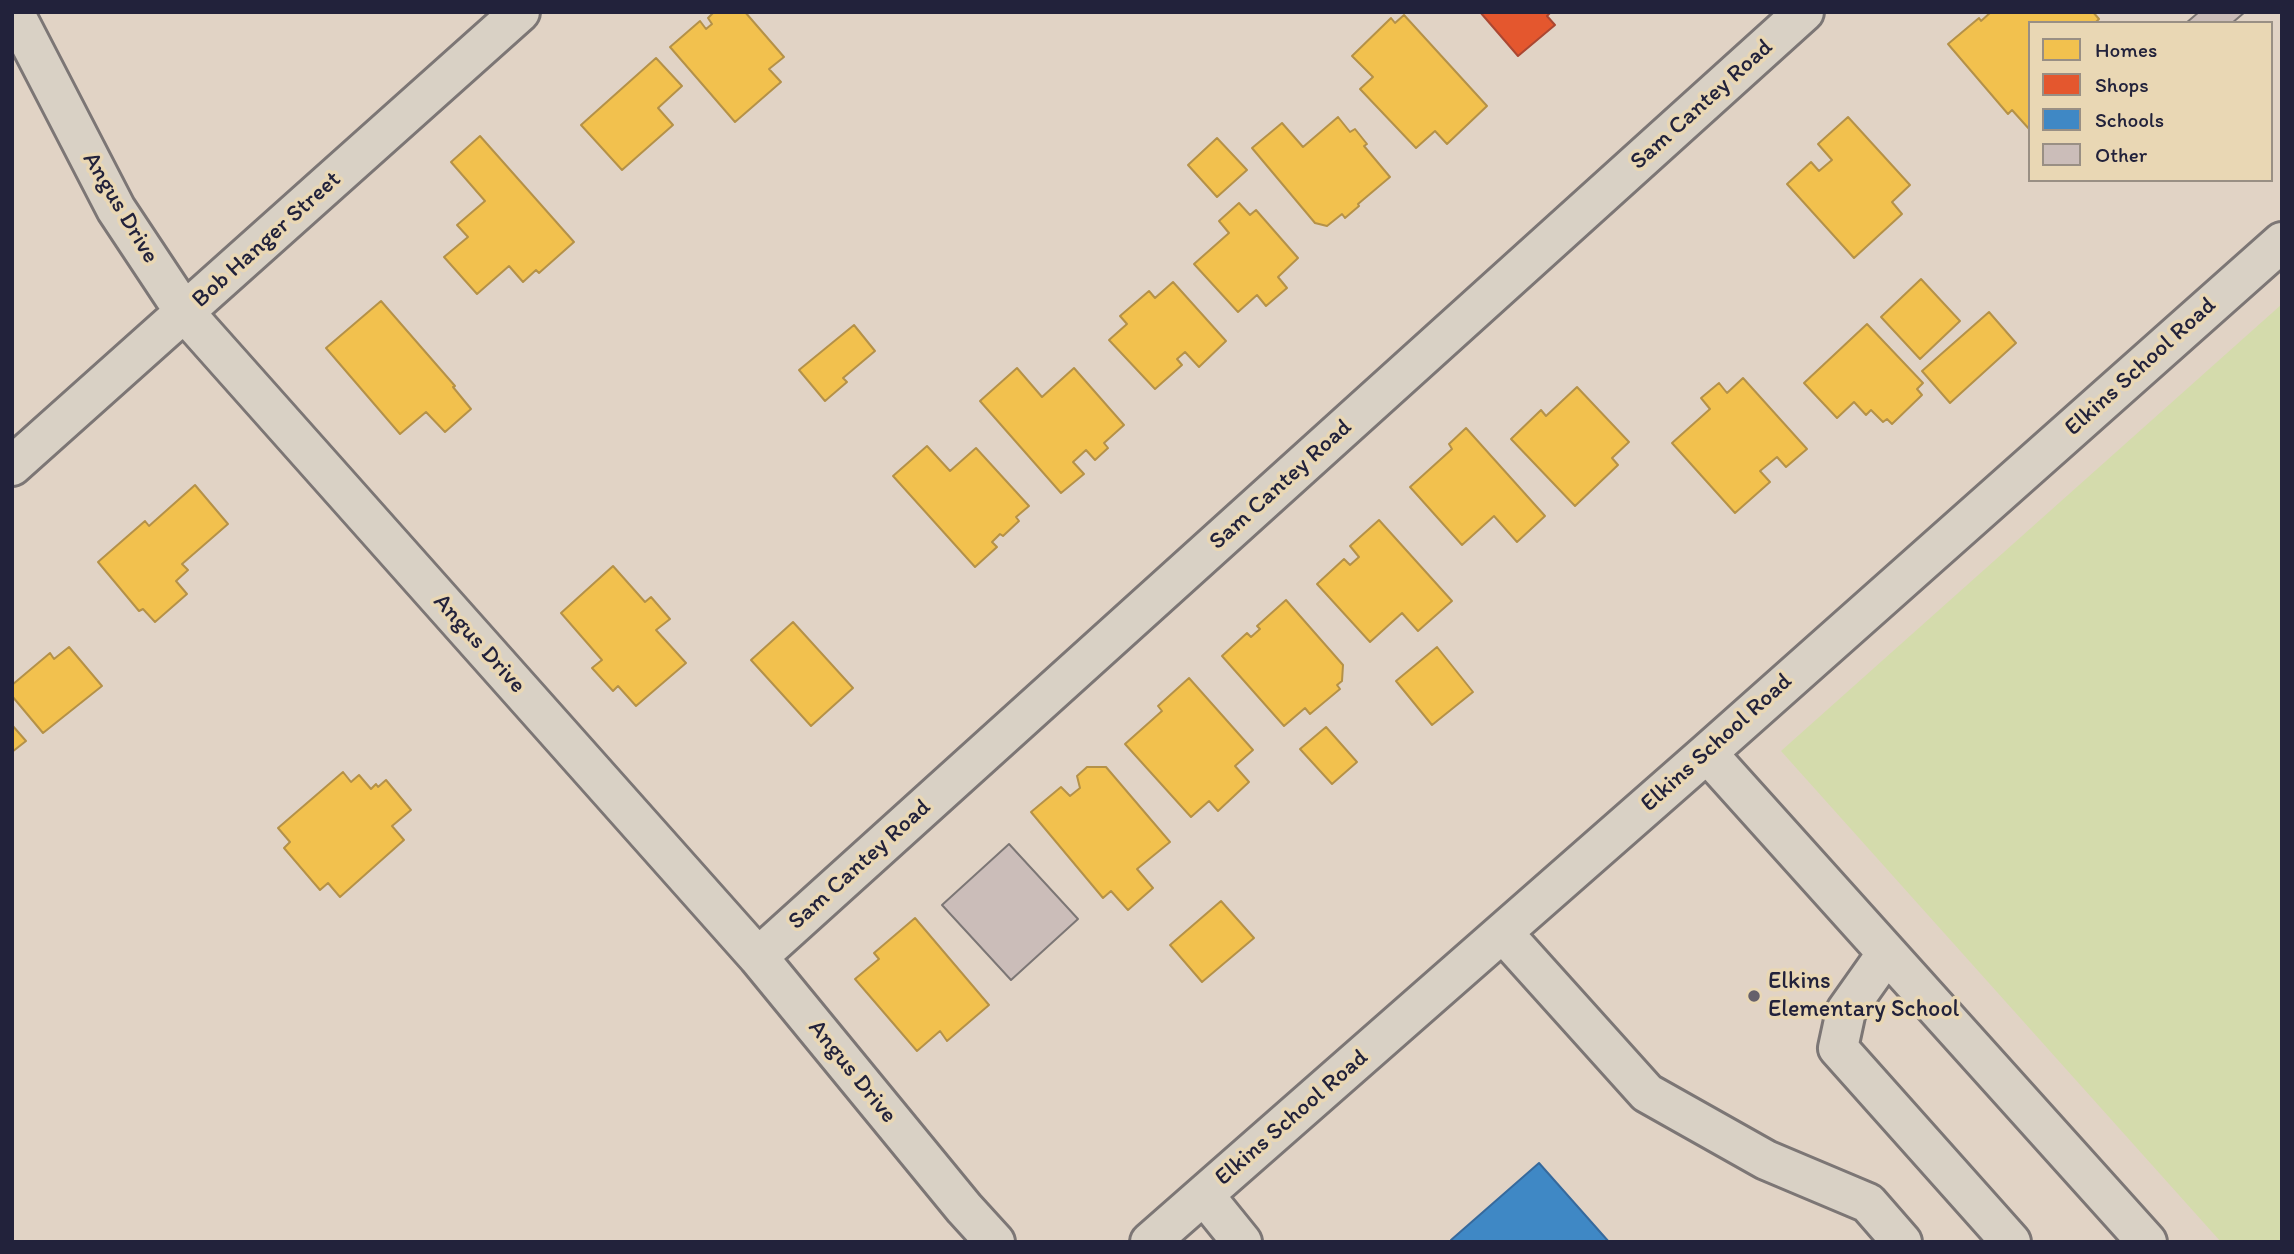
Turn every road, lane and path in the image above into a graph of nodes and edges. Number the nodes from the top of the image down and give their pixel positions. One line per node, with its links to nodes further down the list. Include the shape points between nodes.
1 (14, 12): 5 (street, Angus Drive, via 116,209)
2 (520, 12): 5 (street, Bob Hanger Street)
3 (1804, 12): 10 (street, Sam Cantey Road)
4 (2282, 242): 7 (street, Elkins School Road)
5 (185, 313): 6 (street, Bob Hanger Street); 10 (street, Angus Drive)
6 (12, 467)
7 (1707, 753): 8 (street, Elkins School Road); 9 (street)
8 (1503, 933): 11 (street, Elkins School Road); 15 (street, via 1647,1093 1766,1160 1867,1203)
9 (1887, 953): 16 (street, via 1846,1011 1838,1048); 17 (street)
10 (758, 957): 12 (street, Angus Drive)
11 (1204, 1195): 13 (street, Elkins School Road); 14 (street)
12 (995, 1242)
13 (1150, 1242)
14 (1242, 1242)
15 (1902, 1242)
16 (2011, 1242)
17 (2147, 1242)

